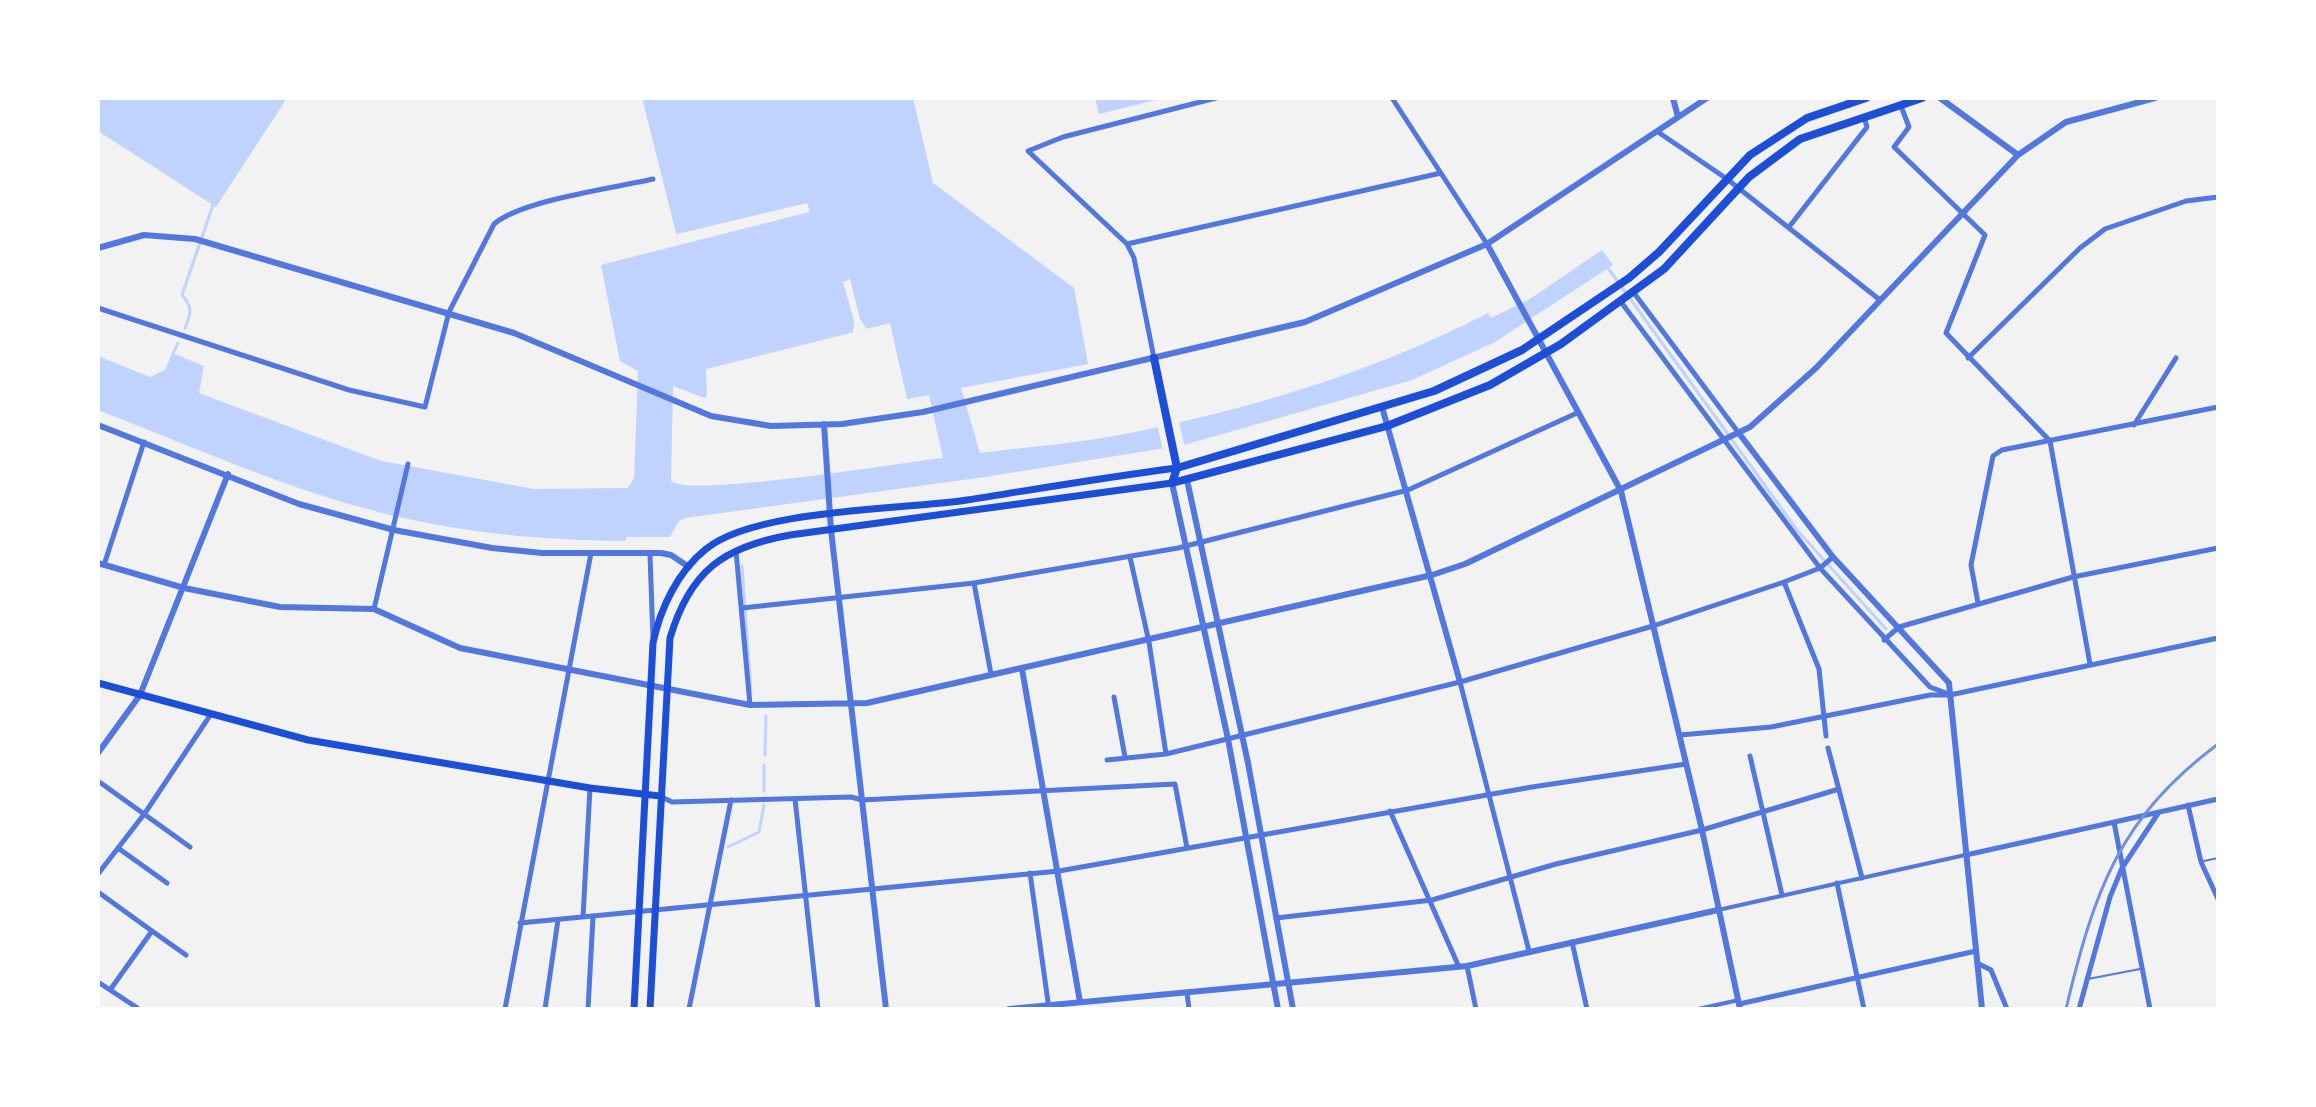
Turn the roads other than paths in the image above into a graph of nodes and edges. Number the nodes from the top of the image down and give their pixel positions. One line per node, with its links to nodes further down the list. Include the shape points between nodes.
1 (1216, 98): 21 (street, via 1028,151)
2 (1392, 98): 14 (street)
3 (1673, 98): 10 (street)
4 (1707, 98): 10 (street)
5 (1866, 98): 16 (main road, via 1807,118 1750,155)
6 (1922, 98): 9 (main road)
7 (1940, 98): 13 (street)
8 (2155, 98): 13 (street, via 2066,122)
9 (1900, 105): 11 (main road); 19 (street, via 1909,127 1894,147)
10 (1678, 117): 12 (street)
11 (1864, 117): 17 (main road, via 1800,139); 20 (street, via 1867,127)
12 (1658, 132): 16 (street); 22 (street)
13 (2018, 155): 19 (street)
14 (1441, 173): 21 (street); 22 (street)
15 (653, 179): 28 (street, via 505,215 494,224)
16 (1727, 179): 17 (street); 29 (main road, via 1629,278)
17 (1738, 188): 20 (street); 24 (main road, via 1682,252)
18 (2218, 197): 32 (street, via 2186,201 2105,229)
19 (1964, 214): 25 (street); 32 (street, via 1985,235 1946,333)
20 (1789, 227): 25 (street)
21 (1127, 244): 31 (street)
22 (1487, 244): 29 (street); 31 (street, via 1305,322)
23 (98, 248): 28 (street, via 144,235 195,239)
24 (1634, 293): 26 (main road); 41 (street)
25 (1880, 300): 41 (street, via 1784,399)
26 (1621, 302): 30 (main road); 42 (street)
27 (98, 308): 28 (street, via 349,390 425,407)
28 (449, 312): 37 (street, via 514,333 690,407 752,425)
29 (1539, 339): 30 (street); 34 (main road, via 1459,380)
30 (1546, 353): 36 (street); 39 (main road, via 1490,385)
31 (1154, 358): 37 (street, via 923,412); 46 (main road)
32 (1968, 358): 43 (street)
33 (2176, 358): 40 (street)
34 (1382, 407): 39 (street); 46 (main road)
35 (2218, 407): 40 (street)
36 (1577, 413): 50 (street); 51 (street)
37 (824, 424): 52 (street)
38 (98, 425): 44 (street)
39 (1387, 426): 48 (main road); 50 (street)
40 (2133, 426): 43 (street)
41 (1734, 434): 42 (street); 62 (street)
42 (1723, 438): 51 (street); 65 (street)
43 (2050, 441): 67 (street); 72 (street, via 1993,456 1971,565)
44 (144, 442): 47 (street); 63 (street)
45 (408, 464): 53 (street)
46 (1177, 468): 48 (main road); 49 (main road); 52 (main road)
47 (228, 474): 53 (street, via 299,504); 70 (street)
48 (1187, 480): 49 (main road); 55 (street)
49 (1172, 483): 54 (main road); 56 (street)
50 (1408, 490): 55 (street); 66 (street)
51 (1621, 491): 66 (street); 77 (street)
52 (830, 516): 54 (street); 64 (main road, via 746,527 707,548)
53 (394, 530): 59 (street, via 492,548); 74 (street)
54 (831, 530): 58 (main road); 71 (street)
55 (1200, 542): 56 (street); 75 (street)
56 (1188, 545): 61 (street); 76 (street)
57 (2218, 548): 67 (street)
58 (735, 549): 73 (street); 90 (main road, via 709,566 691,589 670,638)
59 (591, 553): 60 (street); 85 (street)
60 (650, 555): 64 (street, via 671,555); 82 (street)
61 (1130, 557): 69 (street); 79 (street)
62 (1833, 557): 65 (street); 78 (street)
63 (101, 565): 70 (street)
64 (689, 567): 82 (main road, via 658,620)
65 (1820, 568): 68 (street); 80 (street)
66 (1432, 575): 75 (street); 87 (street)
67 (2073, 577): 72 (street); 83 (street)
68 (1784, 582): 77 (street); 97 (street, via 1819,669)
69 (974, 583): 71 (street); 86 (street)
70 (184, 588): 74 (street, via 280,607); 91 (street)
71 (838, 598): 73 (street); 95 (street)
72 (1978, 603): 78 (street)
73 (742, 608): 94 (street)
74 (374, 609): 85 (street, via 460,648)
75 (1218, 623): 76 (street); 100 (street)
76 (1205, 625): 79 (street); 101 (street)
77 (1653, 626): 87 (street); 98 (street)
78 (1896, 629): 80 (street); 92 (street, via 1941,672)
79 (1148, 637): 84 (street); 104 (street)
80 (1886, 638): 92 (street, via 1930,687)
81 (2218, 638): 83 (street)
82 (653, 643): 89 (main road)
83 (2090, 664): 92 (street)
84 (1022, 669): 86 (street); 113 (street)
85 (568, 671): 89 (street); 109 (street)
86 (991, 674): 95 (street)
87 (1460, 682): 100 (street); 115 (street)
88 (98, 683): 91 (main road)
89 (651, 687): 90 (street); 114 (main road)
90 (665, 689): 94 (street); 116 (main road)
91 (140, 695): 96 (main road); 103 (street)
92 (1950, 695): 97 (street); 133 (street)
93 (1114, 697): 106 (street)
94 (750, 705): 95 (street)
95 (850, 705): 120 (street)
96 (211, 714): 109 (main road, via 308,740); 125 (street)
97 (1822, 716): 98 (street, via 1771,727); 99 (street)
98 (1680, 735): 108 (street)
99 (1826, 736)
100 (1242, 737): 101 (street); 128 (street)
101 (1228, 739): 104 (street); 129 (street)
102 (1828, 748): 112 (street)
103 (98, 753)
104 (1166, 754): 106 (street)
105 (1750, 756): 123 (street)
106 (1125, 757): 107 (street)
107 (1107, 760)
108 (1686, 764): 115 (street); 127 (street)
109 (547, 780): 111 (main road); 158 (street)
110 (98, 781): 125 (street)
111 (590, 788): 114 (main road); 154 (street)
112 (1839, 789): 123 (street); 140 (street)
113 (1044, 791): 120 (street); 132 (street, via 1175,784); 137 (street)
114 (644, 795): 116 (main road); 153 (main road)
115 (1489, 795): 122 (street); 141 (street)
116 (660, 796): 119 (street, via 672,802); 152 (main road)
117 (795, 799): 119 (street); 120 (street); 147 (street)
118 (2218, 799): 121 (street)
119 (731, 800): 150 (street)
120 (862, 800): 144 (street)
121 (2188, 805): 124 (street); 135 (street)
122 (1390, 811): 128 (street); 149 (street)
123 (1762, 812): 127 (street); 146 (street)
124 (2159, 812): 126 (street); 136 (street)
125 (145, 813): 130 (street); 131 (street)
126 (2114, 822): 133 (street); 136 (street)
127 (1702, 830): 141 (street); 151 (street)
128 (1261, 835): 129 (street); 156 (street)
129 (1247, 838): 132 (street); 171 (street)
130 (190, 847)
131 (118, 848): 139 (street); 142 (street)
132 (1187, 848): 137 (street)
133 (1965, 855): 140 (street); 162 (street)
134 (2218, 858): 135 (lane)
135 (2201, 862): 148 (street)
136 (2122, 868): 166 (street); 168 (street)
137 (1059, 871): 138 (street); 175 (street)
138 (1030, 873): 144 (street); 176 (street)
139 (98, 874)
140 (1862, 878): 143 (street)
141 (1511, 879): 149 (street); 161 (street)
142 (167, 883)
143 (1837, 883): 146 (street); 167 (street)
144 (874, 889): 147 (street); 185 (street)
145 (98, 892): 159 (street)
146 (1782, 895): 151 (street)
147 (806, 896): 150 (street); 184 (street)
148 (2218, 899)
149 (1432, 900): 156 (street); 165 (street)
150 (710, 907): 152 (street); 183 (street)
151 (1718, 910): 160 (street); 174 (street)
152 (656, 912): 153 (street); 182 (main road)
153 (639, 913): 155 (street); 181 (main road)
154 (583, 917): 155 (street); 157 (street)
155 (593, 917): 180 (street)
156 (1275, 918): 170 (street)
157 (558, 920): 158 (street); 179 (street)
158 (520, 923): 178 (street)
159 (152, 931): 163 (street); 172 (street)
160 (1572, 942): 161 (street); 191 (street)
161 (1529, 951): 165 (street)
162 (1976, 951): 164 (street); 167 (street)
163 (186, 955)
164 (1977, 963): 194 (street); 195 (street, via 1991,970)
165 (1463, 966): 170 (street); 190 (street)
166 (2142, 968): 168 (lane); 197 (street)
167 (1857, 977): 174 (street); 193 (street)
168 (2087, 979): 196 (street)
169 (98, 982): 172 (street)
170 (1289, 983): 171 (street); 189 (street)
171 (1274, 985): 173 (street); 188 (street)
172 (110, 990): 177 (street)
173 (1187, 993): 175 (street); 187 (street)
174 (1739, 1004): 192 (street)
175 (1080, 1006): 176 (street)
176 (1048, 1007): 186 (street)
177 (139, 1009)
178 (505, 1009)
179 (545, 1009)
180 (588, 1009)
181 (634, 1009)
182 (650, 1009)
183 (689, 1009)
184 (818, 1009)
185 (886, 1009)
186 (1009, 1009)
187 (1189, 1009)
188 (1278, 1009)
189 (1293, 1009)
190 (1476, 1009)
191 (1587, 1009)
192 (1698, 1009)
193 (1864, 1009)
194 (1982, 1009)
195 (2007, 1009)
196 (2079, 1009)
197 (2150, 1009)

